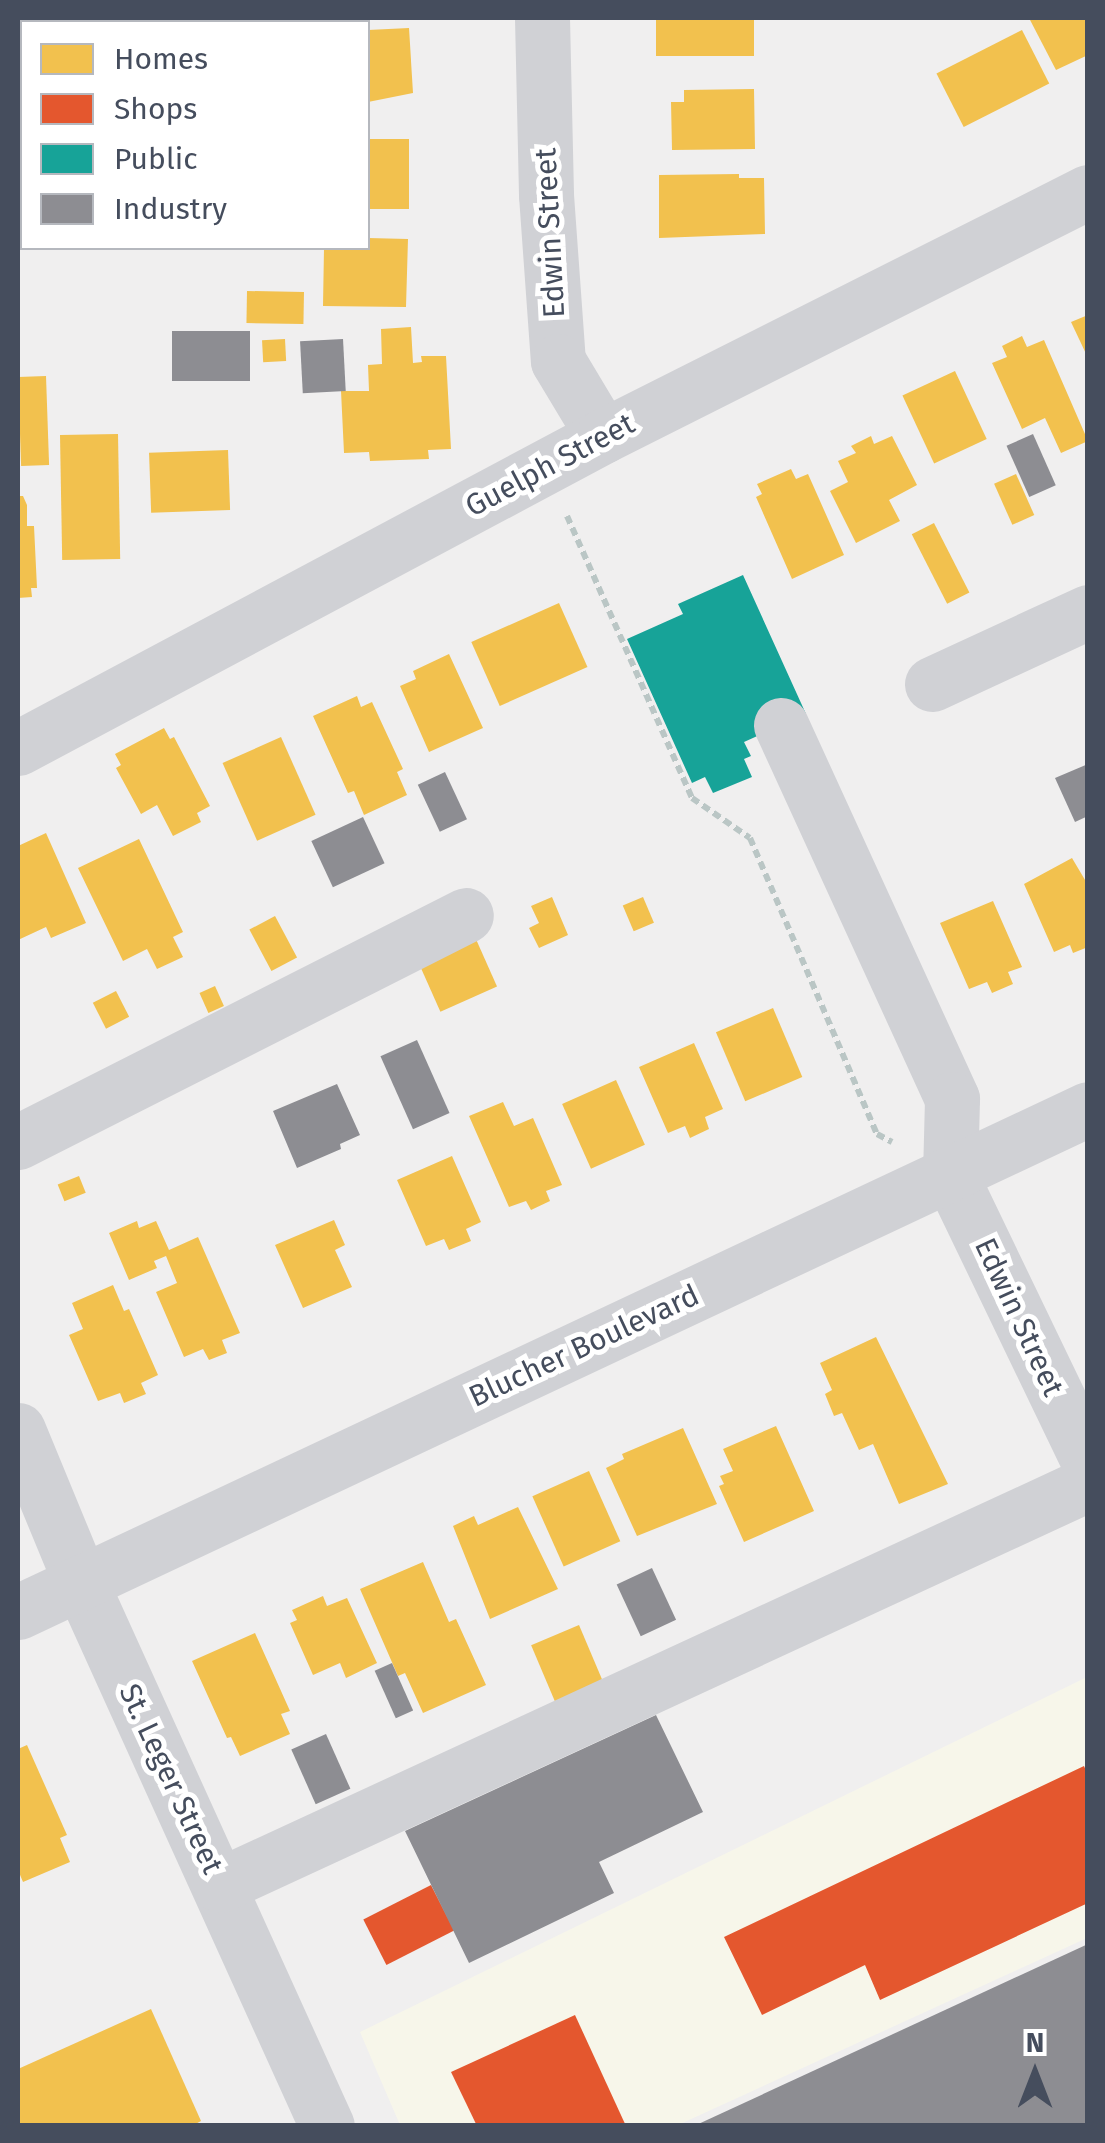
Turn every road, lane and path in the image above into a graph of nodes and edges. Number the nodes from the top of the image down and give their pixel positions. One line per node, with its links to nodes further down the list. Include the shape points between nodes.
1 (542, 18): 3 (street, Edwin Street, via 558,360)
2 (1088, 192): 3 (street, Guelph Street)
3 (603, 436): 8 (street, Guelph Street)
4 (564, 510): 12 (path, via 692,798 750,838 878,1134)
5 (1088, 612): 6 (street)
6 (932, 684)
7 (781, 725): 12 (street, via 952,1099)
8 (18, 748)
9 (466, 915): 11 (street)
10 (1088, 1109): 12 (street, Blucher Boulevard)
11 (18, 1142)
12 (950, 1174): 14 (street, Edwin Street); 16 (street, Blucher Boulevard)
13 (18, 1430): 16 (street, St. Leger Street)
14 (1088, 1461)
15 (1088, 1484): 18 (street)
16 (81, 1583): 17 (street, Blucher Boulevard); 18 (street, St. Leger Street)
17 (18, 1612)
18 (220, 1885): 19 (street, St. Leger Street)
19 (327, 2126)

